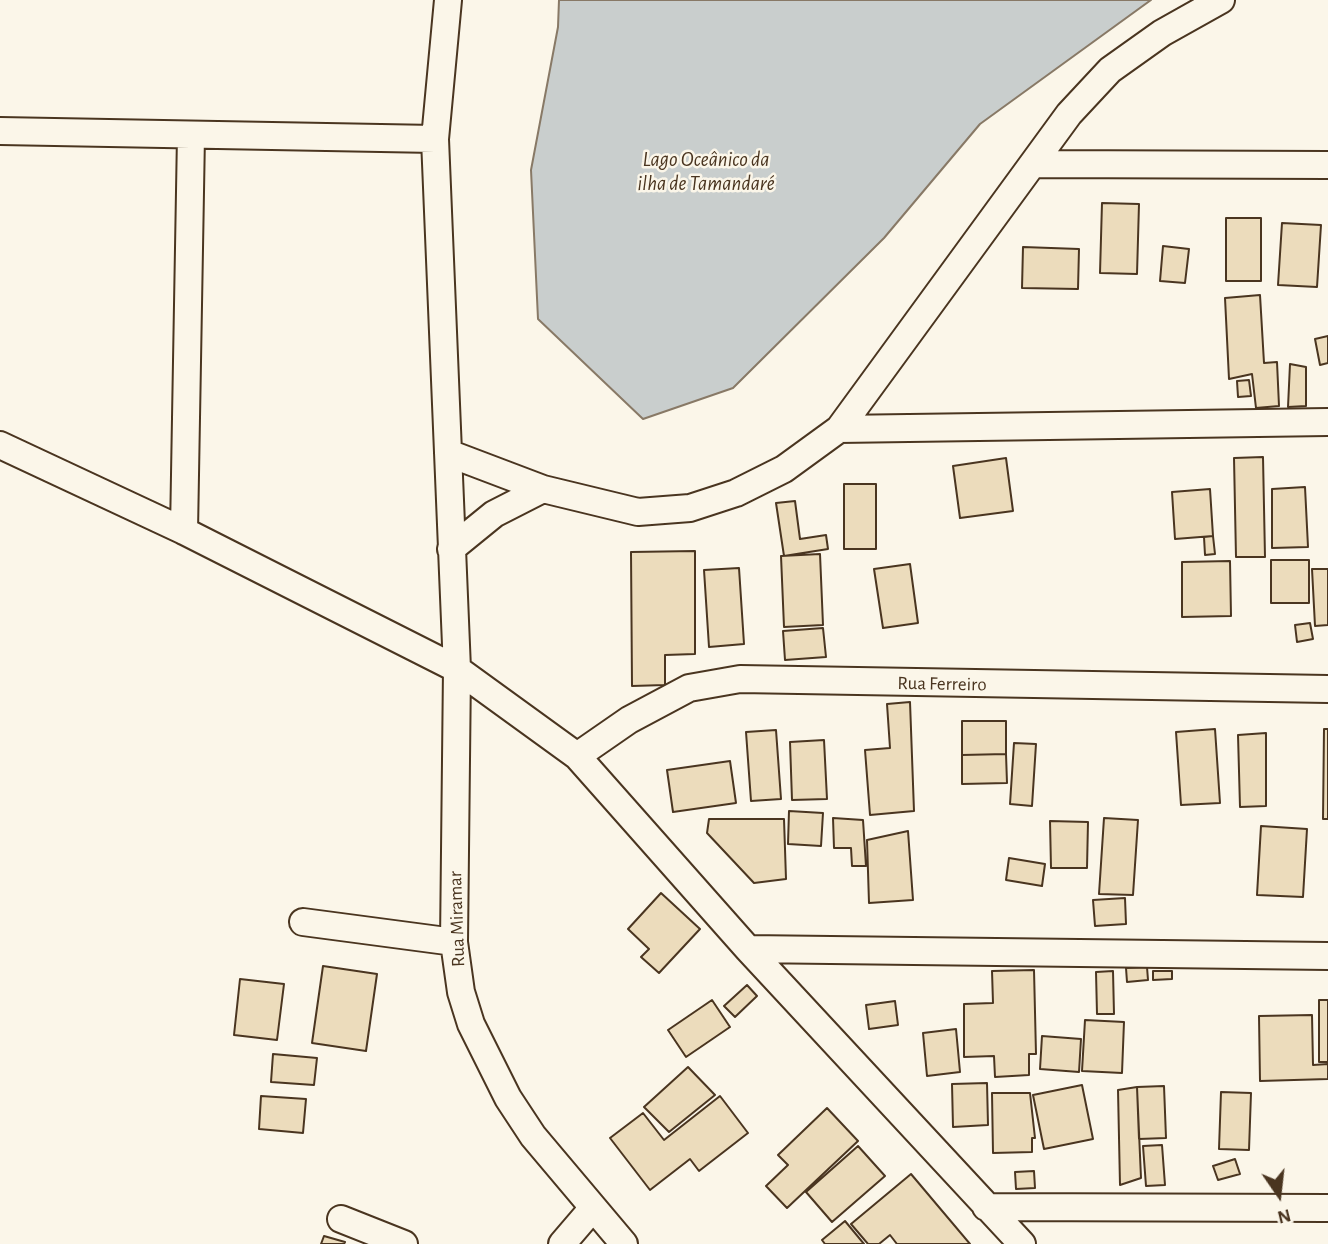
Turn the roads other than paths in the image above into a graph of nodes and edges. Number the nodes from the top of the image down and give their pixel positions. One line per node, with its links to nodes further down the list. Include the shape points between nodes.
1 (448, 0): 5 (street, Rua Miramar)
2 (1221, 0): 6 (street, via 1162,33 1110,70 1069,114)
3 (0, 131): 4 (street)
4 (191, 135): 5 (street); 13 (street)
5 (435, 139): 11 (street, Rua Miramar)
6 (1035, 164): 7 (street); 9 (street)
7 (1328, 165)
8 (1328, 422): 9 (street)
9 (839, 429): 12 (street, via 784,469 736,493 690,508 638,512)
10 (0, 445): 13 (street)
11 (448, 453): 12 (street); 14 (street, Rua Miramar)
12 (543, 489): 14 (street, via 480,524)
13 (184, 531): 15 (street)
14 (451, 549): 15 (street, Rua Miramar)
15 (457, 669): 17 (street); 19 (street, Rua Miramar)
16 (1328, 689): 17 (street, Rua Ferreiro, via 740,679 689,688 629,720)
17 (577, 756): 20 (street)
18 (303, 922): 19 (street)
19 (454, 942): 24 (street, Rua Miramar, via 471,1024 508,1098)
20 (748, 949): 21 (street); 22 (street)
21 (1328, 956)
22 (986, 1207): 23 (street); 29 (street)
23 (1328, 1208)
24 (592, 1209): 27 (street); 28 (street, Rua Miramar)
25 (341, 1219): 26 (street)
26 (404, 1244)
27 (562, 1244)
28 (624, 1244)
29 (1022, 1244)

